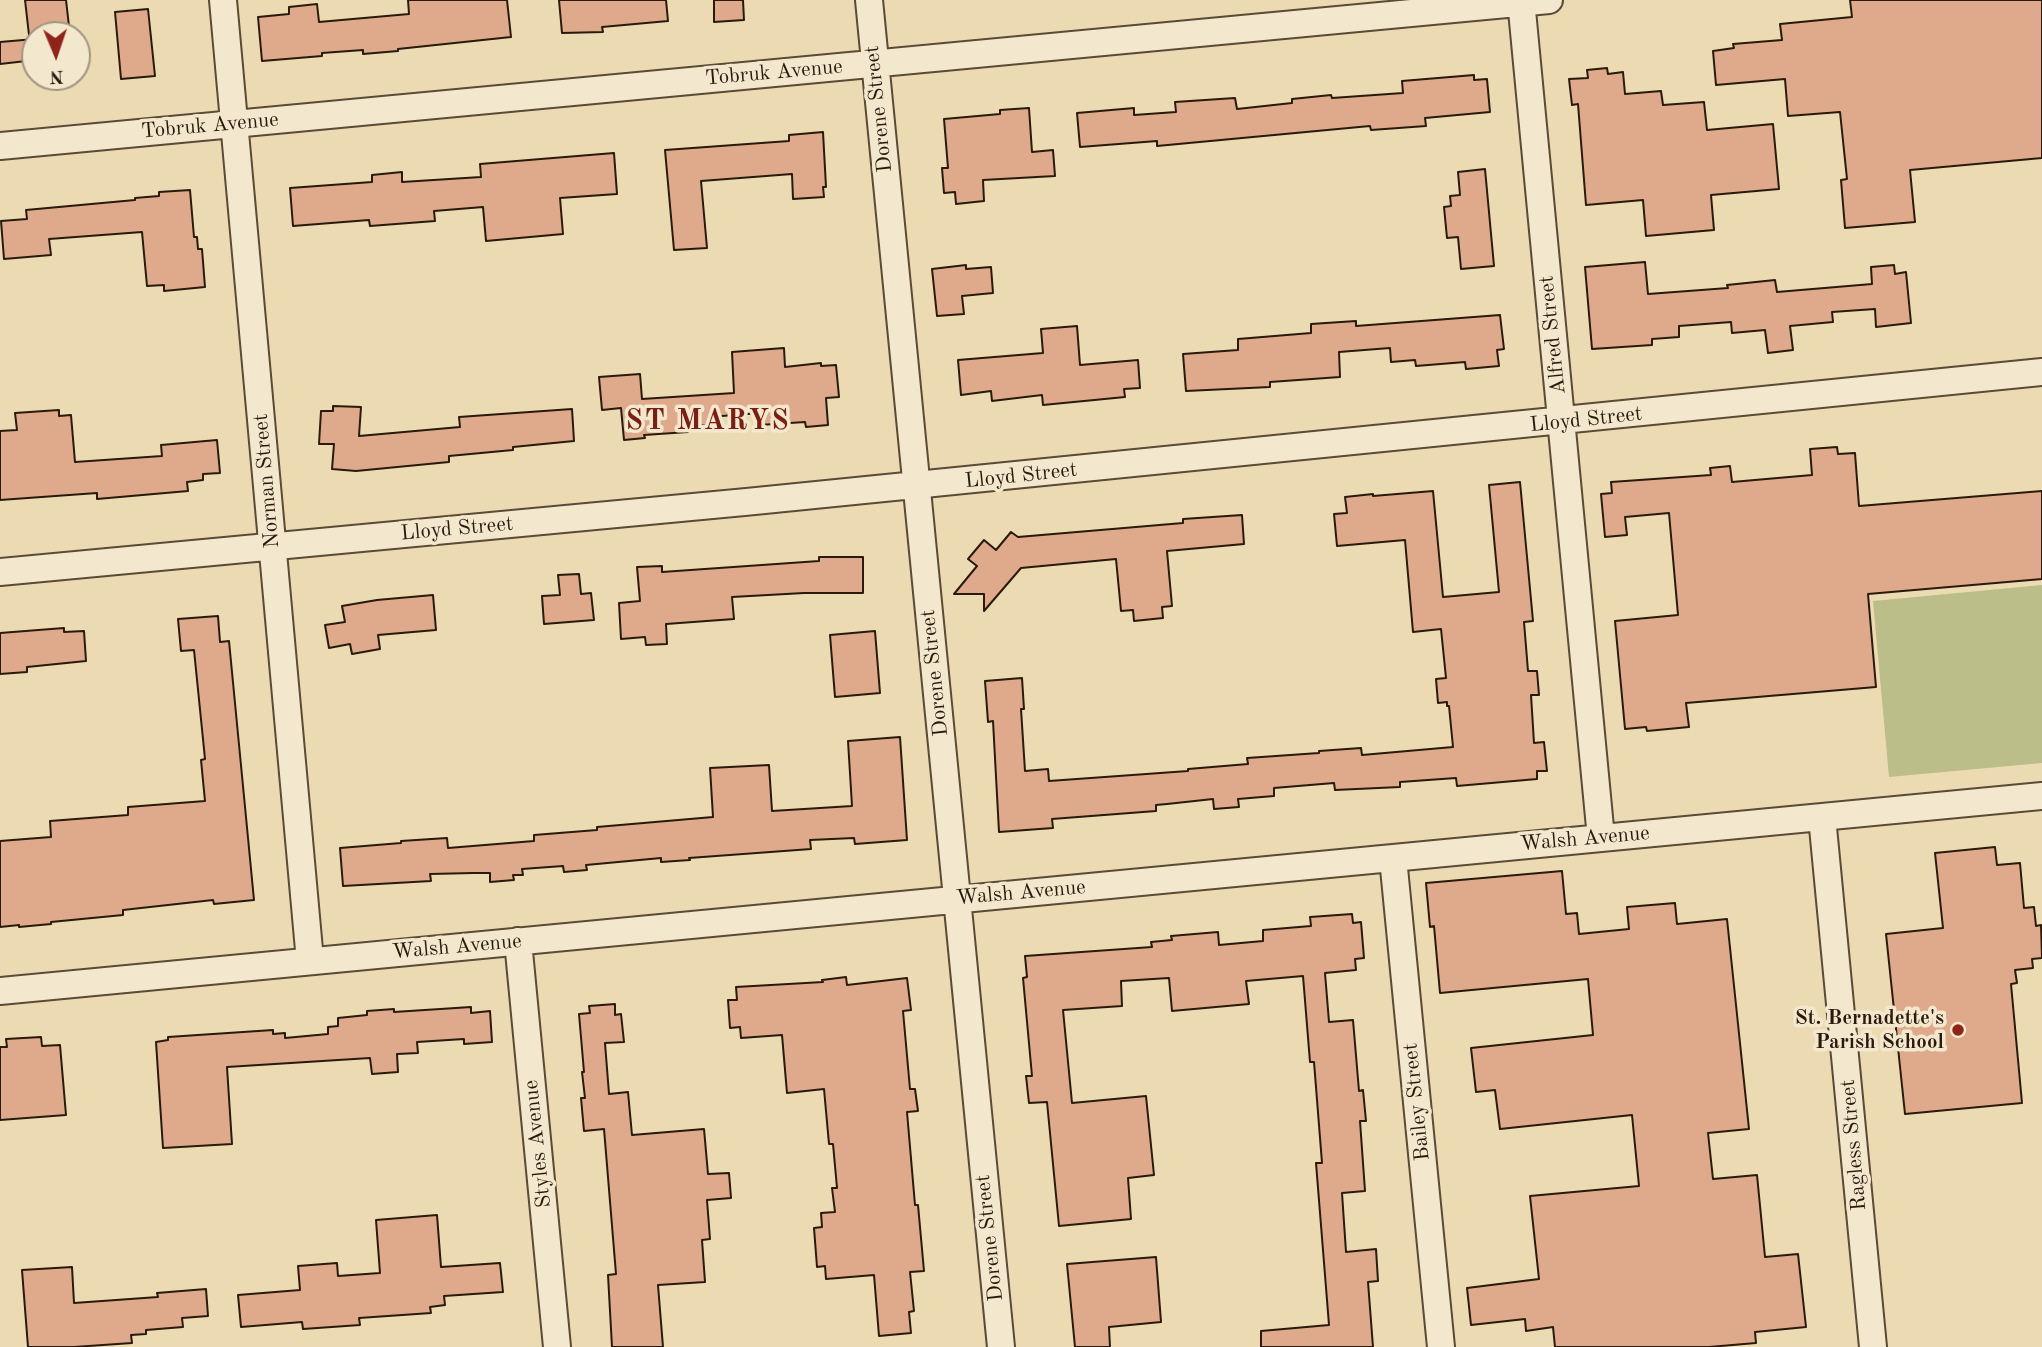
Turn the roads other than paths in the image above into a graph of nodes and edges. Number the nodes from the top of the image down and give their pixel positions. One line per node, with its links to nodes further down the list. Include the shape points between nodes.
1 (223, 0): 6 (street, Norman Street)
2 (869, 0): 5 (street, Dorene Street)
3 (1549, 0): 4 (street, Tobruk Avenue)
4 (1521, 1): 5 (street, Tobruk Avenue); 9 (street, Alfred Street)
5 (875, 63): 6 (street, Tobruk Avenue); 10 (street, Dorene Street)
6 (235, 124): 7 (street, Tobruk Avenue); 11 (street, Norman Street)
7 (0, 146)
8 (2042, 372): 9 (street, Lloyd Street)
9 (1561, 422): 10 (street, Lloyd Street); 15 (street, Alfred Street)
10 (916, 486): 11 (street, Lloyd Street); 17 (street, Dorene Street)
11 (273, 547): 12 (street, Lloyd Street); 19 (street, Norman Street)
12 (0, 572)
13 (2042, 796): 14 (street, Walsh Avenue)
14 (1822, 817): 15 (street, Walsh Avenue); 24 (street, Ragless Street)
15 (1601, 838): 16 (street, Walsh Avenue)
16 (1393, 858): 17 (street, Walsh Avenue); 23 (street, Bailey Street)
17 (957, 899): 18 (street, Walsh Avenue); 22 (street, Dorene Street)
18 (517, 942): 19 (street, Walsh Avenue); 21 (street, Styles Avenue)
19 (310, 961): 20 (street, Walsh Avenue)
20 (0, 991)
21 (558, 1347)
22 (1000, 1347)
23 (1441, 1347)
24 (1873, 1347)

